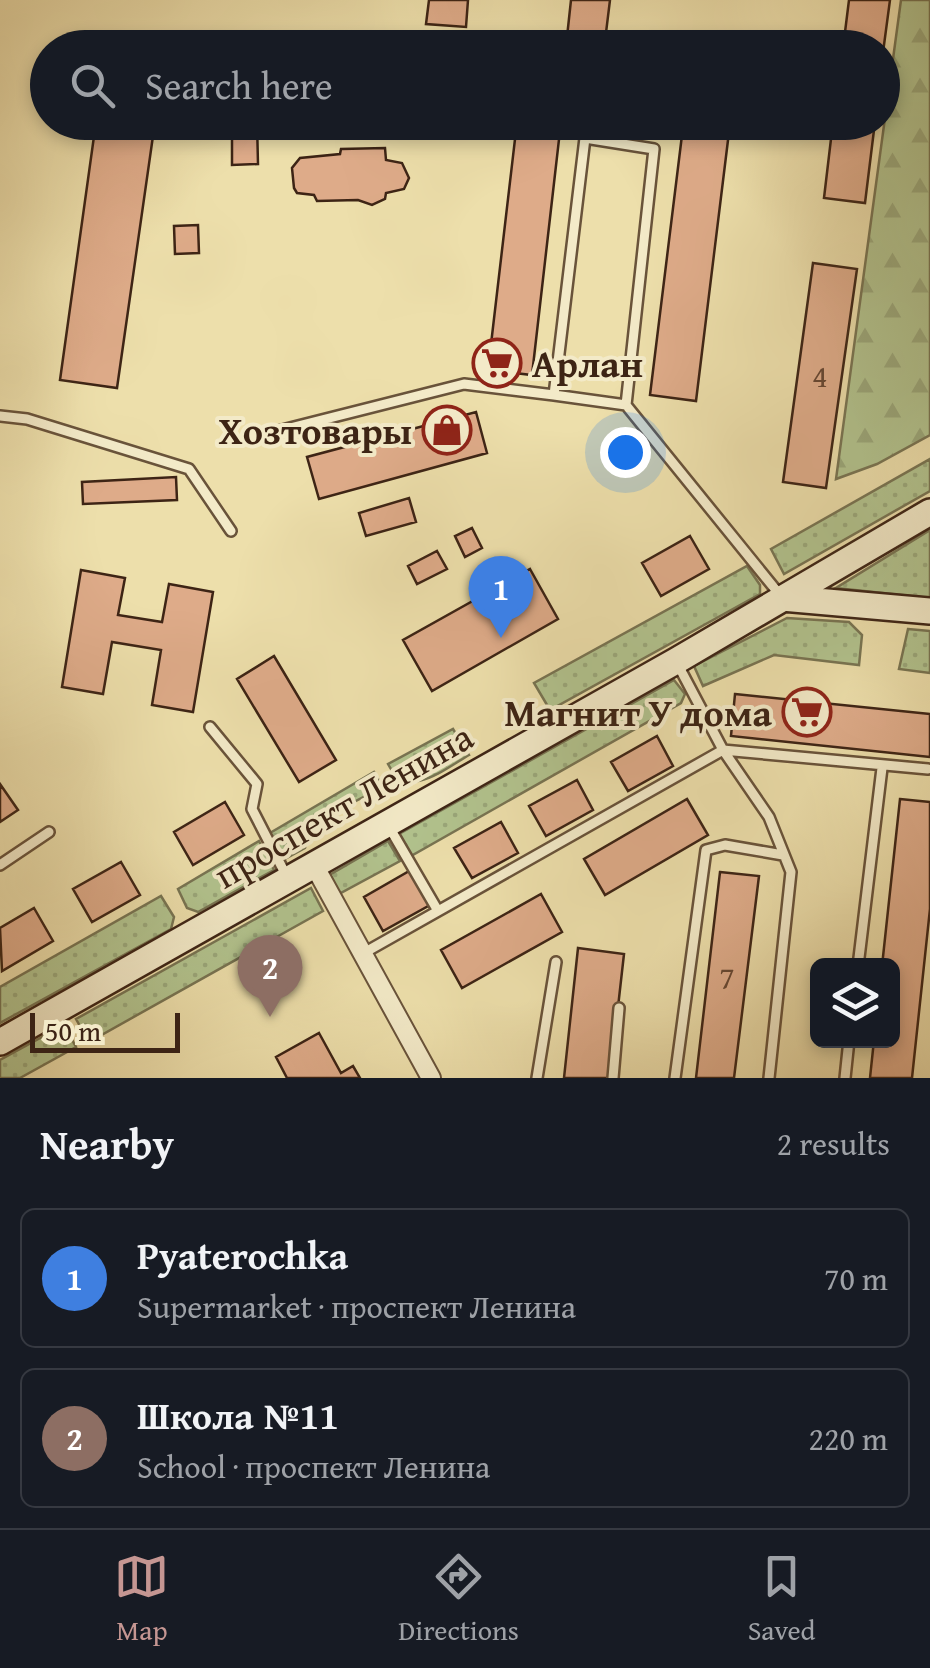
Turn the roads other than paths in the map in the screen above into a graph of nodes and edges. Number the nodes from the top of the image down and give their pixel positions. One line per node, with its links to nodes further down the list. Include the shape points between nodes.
1 (585, 140): 3 (lane)
2 (598, 140): 4 (lane, via 654,149)
3 (554, 395): 4 (lane); 6 (lane, via 464,384)
4 (626, 405): 9 (lane)
5 (0, 416): 8 (lane, via 189,469)
6 (278, 431)
7 (930, 512): 9 (street, проспект Ленина)
8 (231, 531)
9 (782, 598): 10 (street); 11 (street, проспект Ленина)
10 (930, 612)
11 (676, 661): 13 (lane); 16 (street, проспект Ленина)
12 (210, 727): 21 (lane, via 257,784 252,809)
13 (723, 750): 14 (lane); 18 (lane, via 769,817); 22 (lane)
14 (882, 768): 15 (lane); 24 (lane)
15 (928, 769)
16 (387, 823): 20 (street, проспект Ленина); 22 (lane)
17 (50, 832): 19 (lane)
18 (783, 855): 32 (lane, via 726,844 706,850); 33 (lane, via 791,872)
19 (0, 865)
20 (314, 866): 21 (street, проспект Ленина); 23 (street)
21 (288, 880): 27 (street, проспект Ленина)
22 (438, 911): 23 (lane)
23 (362, 954): 29 (street)
24 (859, 958)
25 (556, 962): 30 (lane)
26 (619, 1008): 31 (lane)
27 (0, 1042)
28 (848, 1048): 34 (lane)
29 (431, 1078)
30 (538, 1078)
31 (614, 1078)
32 (675, 1078)
33 (769, 1078)
34 (845, 1078)

